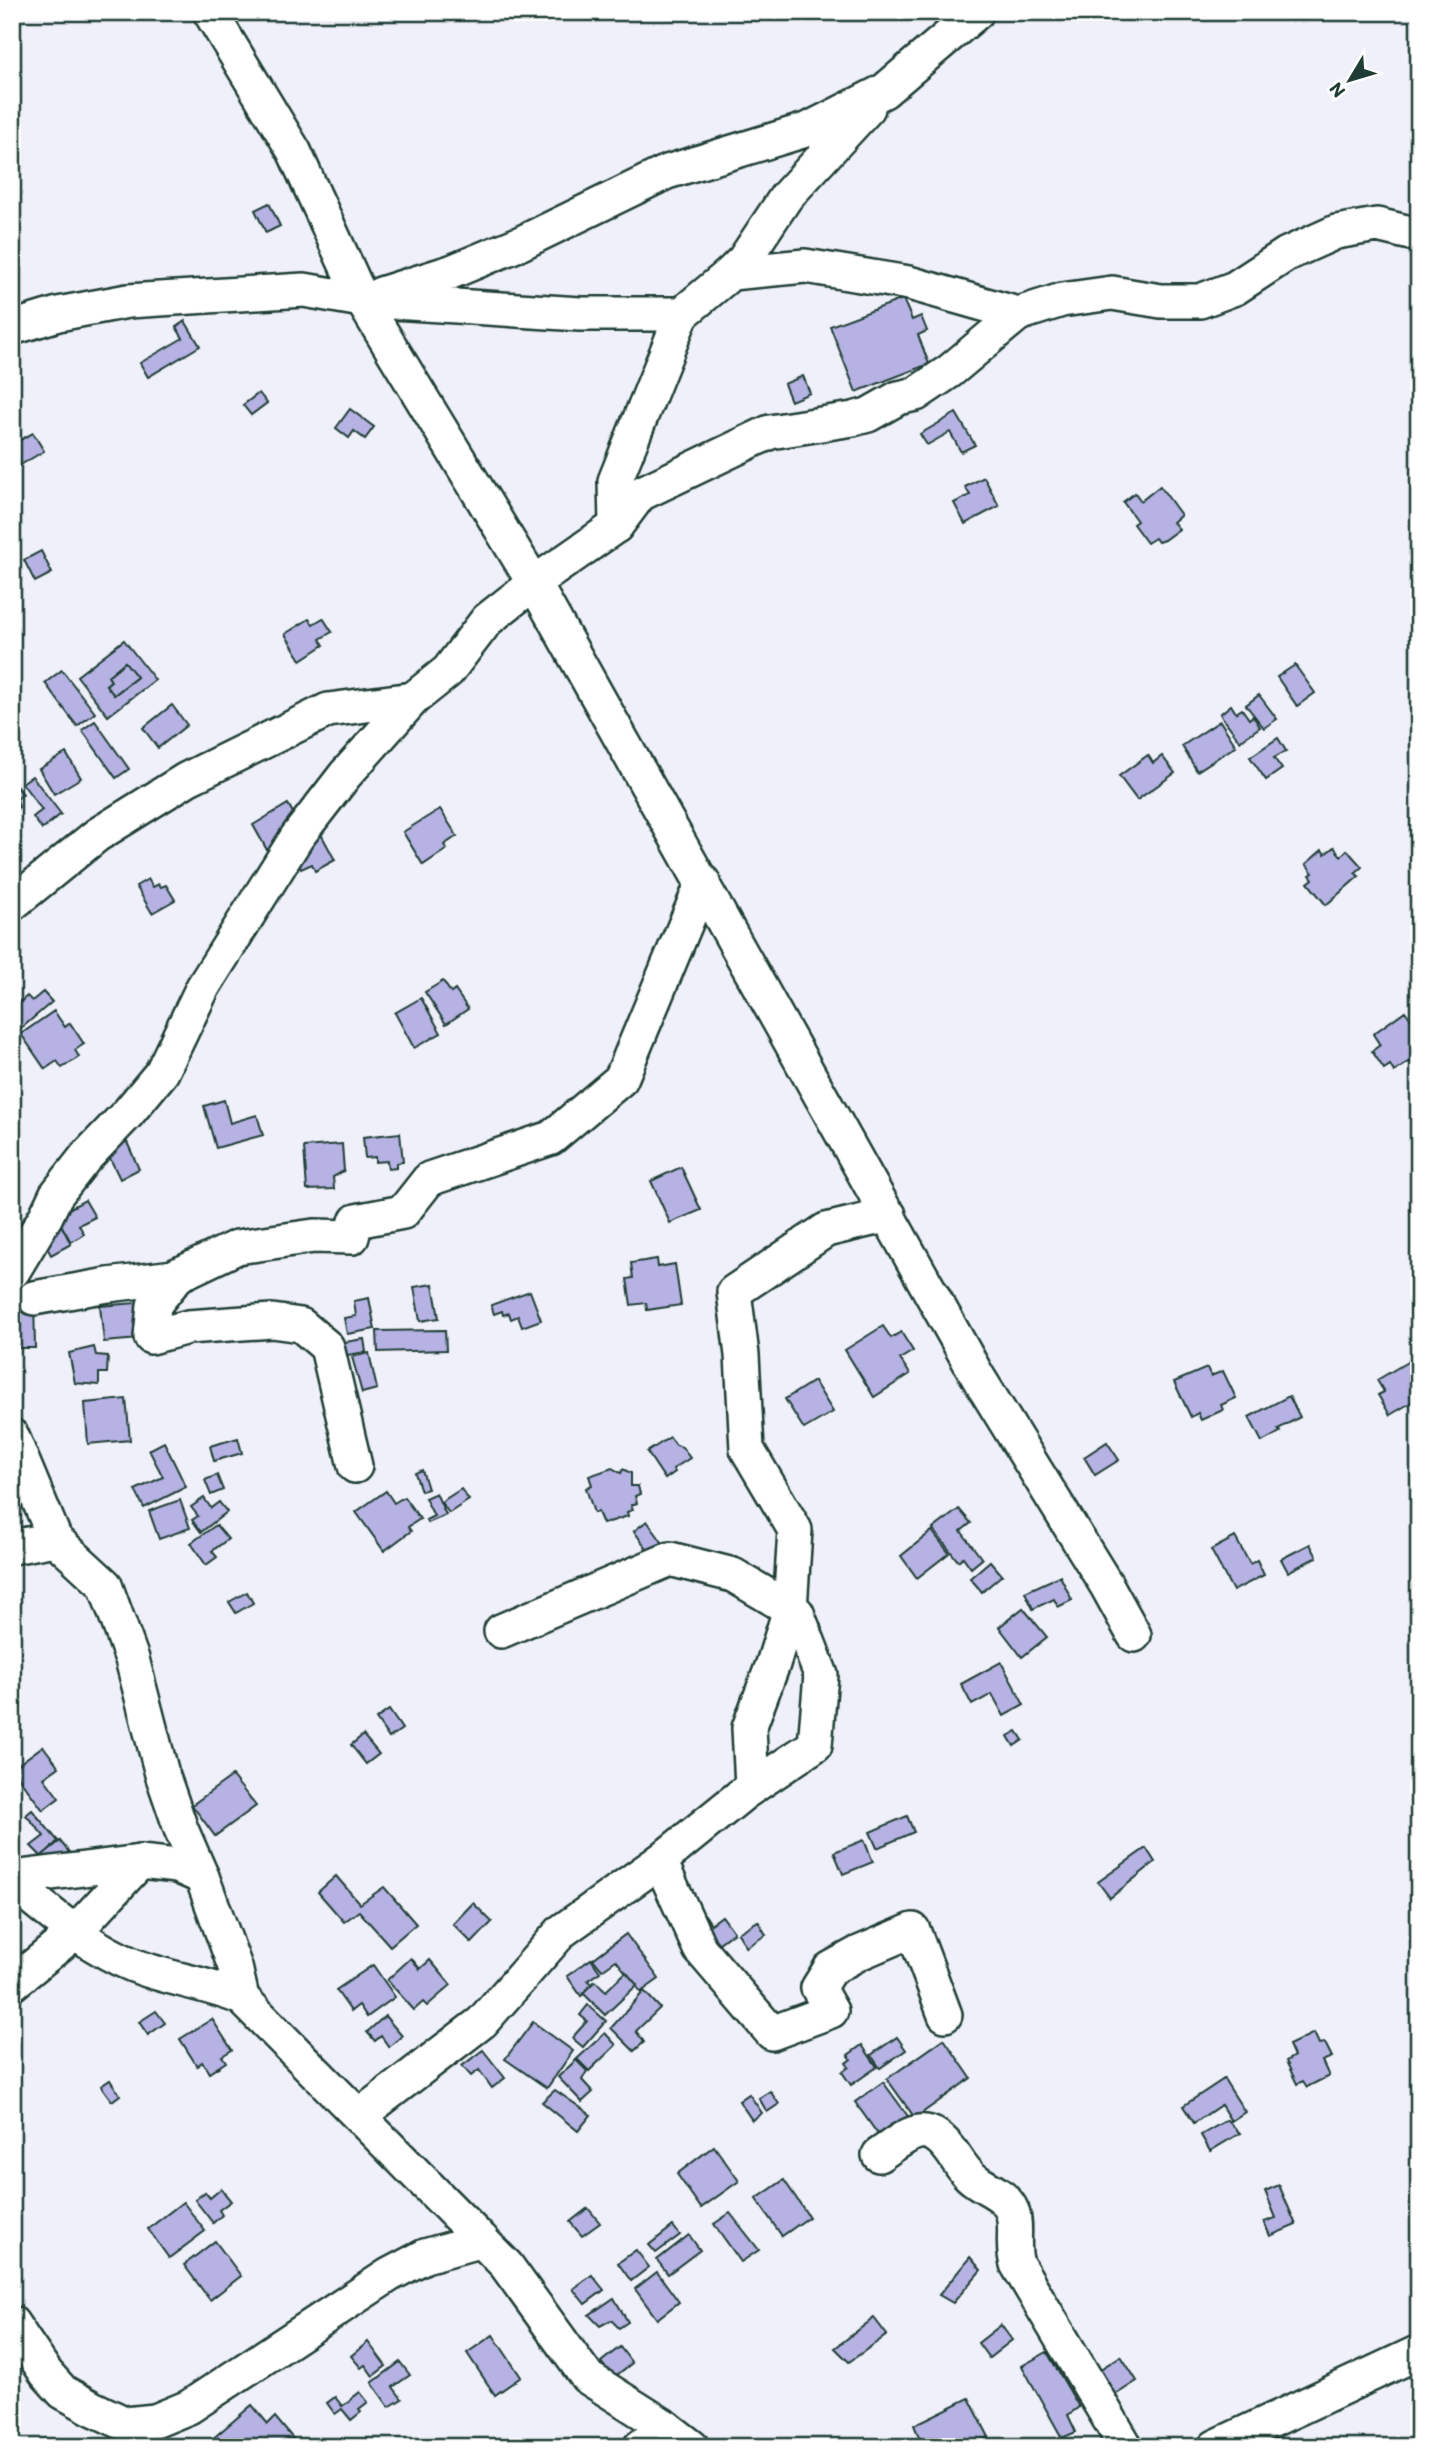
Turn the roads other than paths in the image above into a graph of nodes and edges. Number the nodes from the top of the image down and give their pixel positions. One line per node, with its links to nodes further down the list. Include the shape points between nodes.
1 (210, 12): 6 (street, via 293,151)
2 (977, 12): 3 (street)
3 (884, 91): 5 (street, via 786,197); 6 (street, via 809,130 667,172 521,243 451,272)
4 (1419, 235): 8 (street, via 1377,225 1336,232 1287,254 1235,288 1200,301 1161,301 1112,293 1062,300)
5 (731, 273): 7 (street); 8 (street, via 805,266 909,283)
6 (362, 300): 7 (street, via 580,314); 9 (street, via 304,290 128,301); 11 (street)
7 (682, 314): 10 (street, via 615,481)
8 (1018, 314): 10 (street, via 916,394 853,419 770,432 640,494)
9 (12, 328)
10 (616, 526): 11 (street)
11 (534, 583): 12 (street, via 487,620 447,671); 13 (street)
12 (413, 698): 14 (street, via 328,710 187,779 97,835); 16 (street, via 297,837 203,987 162,1072 56,1195)
13 (703, 882): 15 (street); 17 (street, via 621,1079 551,1138 429,1179 403,1212 356,1221 352,1237 314,1236 237,1247)
14 (12, 904)
15 (889, 1216): 23 (street, via 826,1230 734,1292 747,1449 795,1530); 25 (street, via 978,1377)
16 (12, 1271)
17 (179, 1275): 18 (street); 20 (street, via 154,1305 151,1338 188,1327 272,1321 301,1325 327,1347)
18 (34, 1298)
19 (12, 1436): 21 (street)
20 (355, 1466)
21 (55, 1539): 22 (street); 29 (street, via 105,1585 132,1659 162,1774)
22 (12, 1547)
23 (789, 1609): 24 (street, via 733,1575 670,1559); 26 (street, via 749,1728); 26 (street, via 797,1613 821,1675 815,1745)
24 (501, 1631)
25 (1134, 1635)
26 (752, 1787): 27 (street)
27 (660, 1861): 34 (street, via 700,1949 772,2033 831,2011 818,1988 830,1969 913,1930); 35 (street, via 562,1931 482,2022)
28 (140, 1862): 29 (street, via 177,1866); 30 (street); 31 (street)
29 (202, 1877): 33 (street)
30 (12, 1880): 31 (street)
31 (74, 1933): 32 (street); 33 (street, via 135,1966)
32 (12, 1984)
33 (242, 1998): 35 (street)
34 (945, 2015)
35 (359, 2116): 37 (street)
36 (879, 2155): 42 (street, via 914,2132 931,2132 974,2180 1008,2204 1014,2219 1017,2264)
37 (482, 2240): 38 (street, via 425,2256 388,2275 189,2407 155,2421 126,2424 63,2392); 40 (street, via 528,2293 587,2377)
38 (12, 2323)
39 (1419, 2351): 43 (street)
40 (679, 2437): 41 (street)
41 (640, 2447)
42 (1126, 2447)
43 (1215, 2447)

